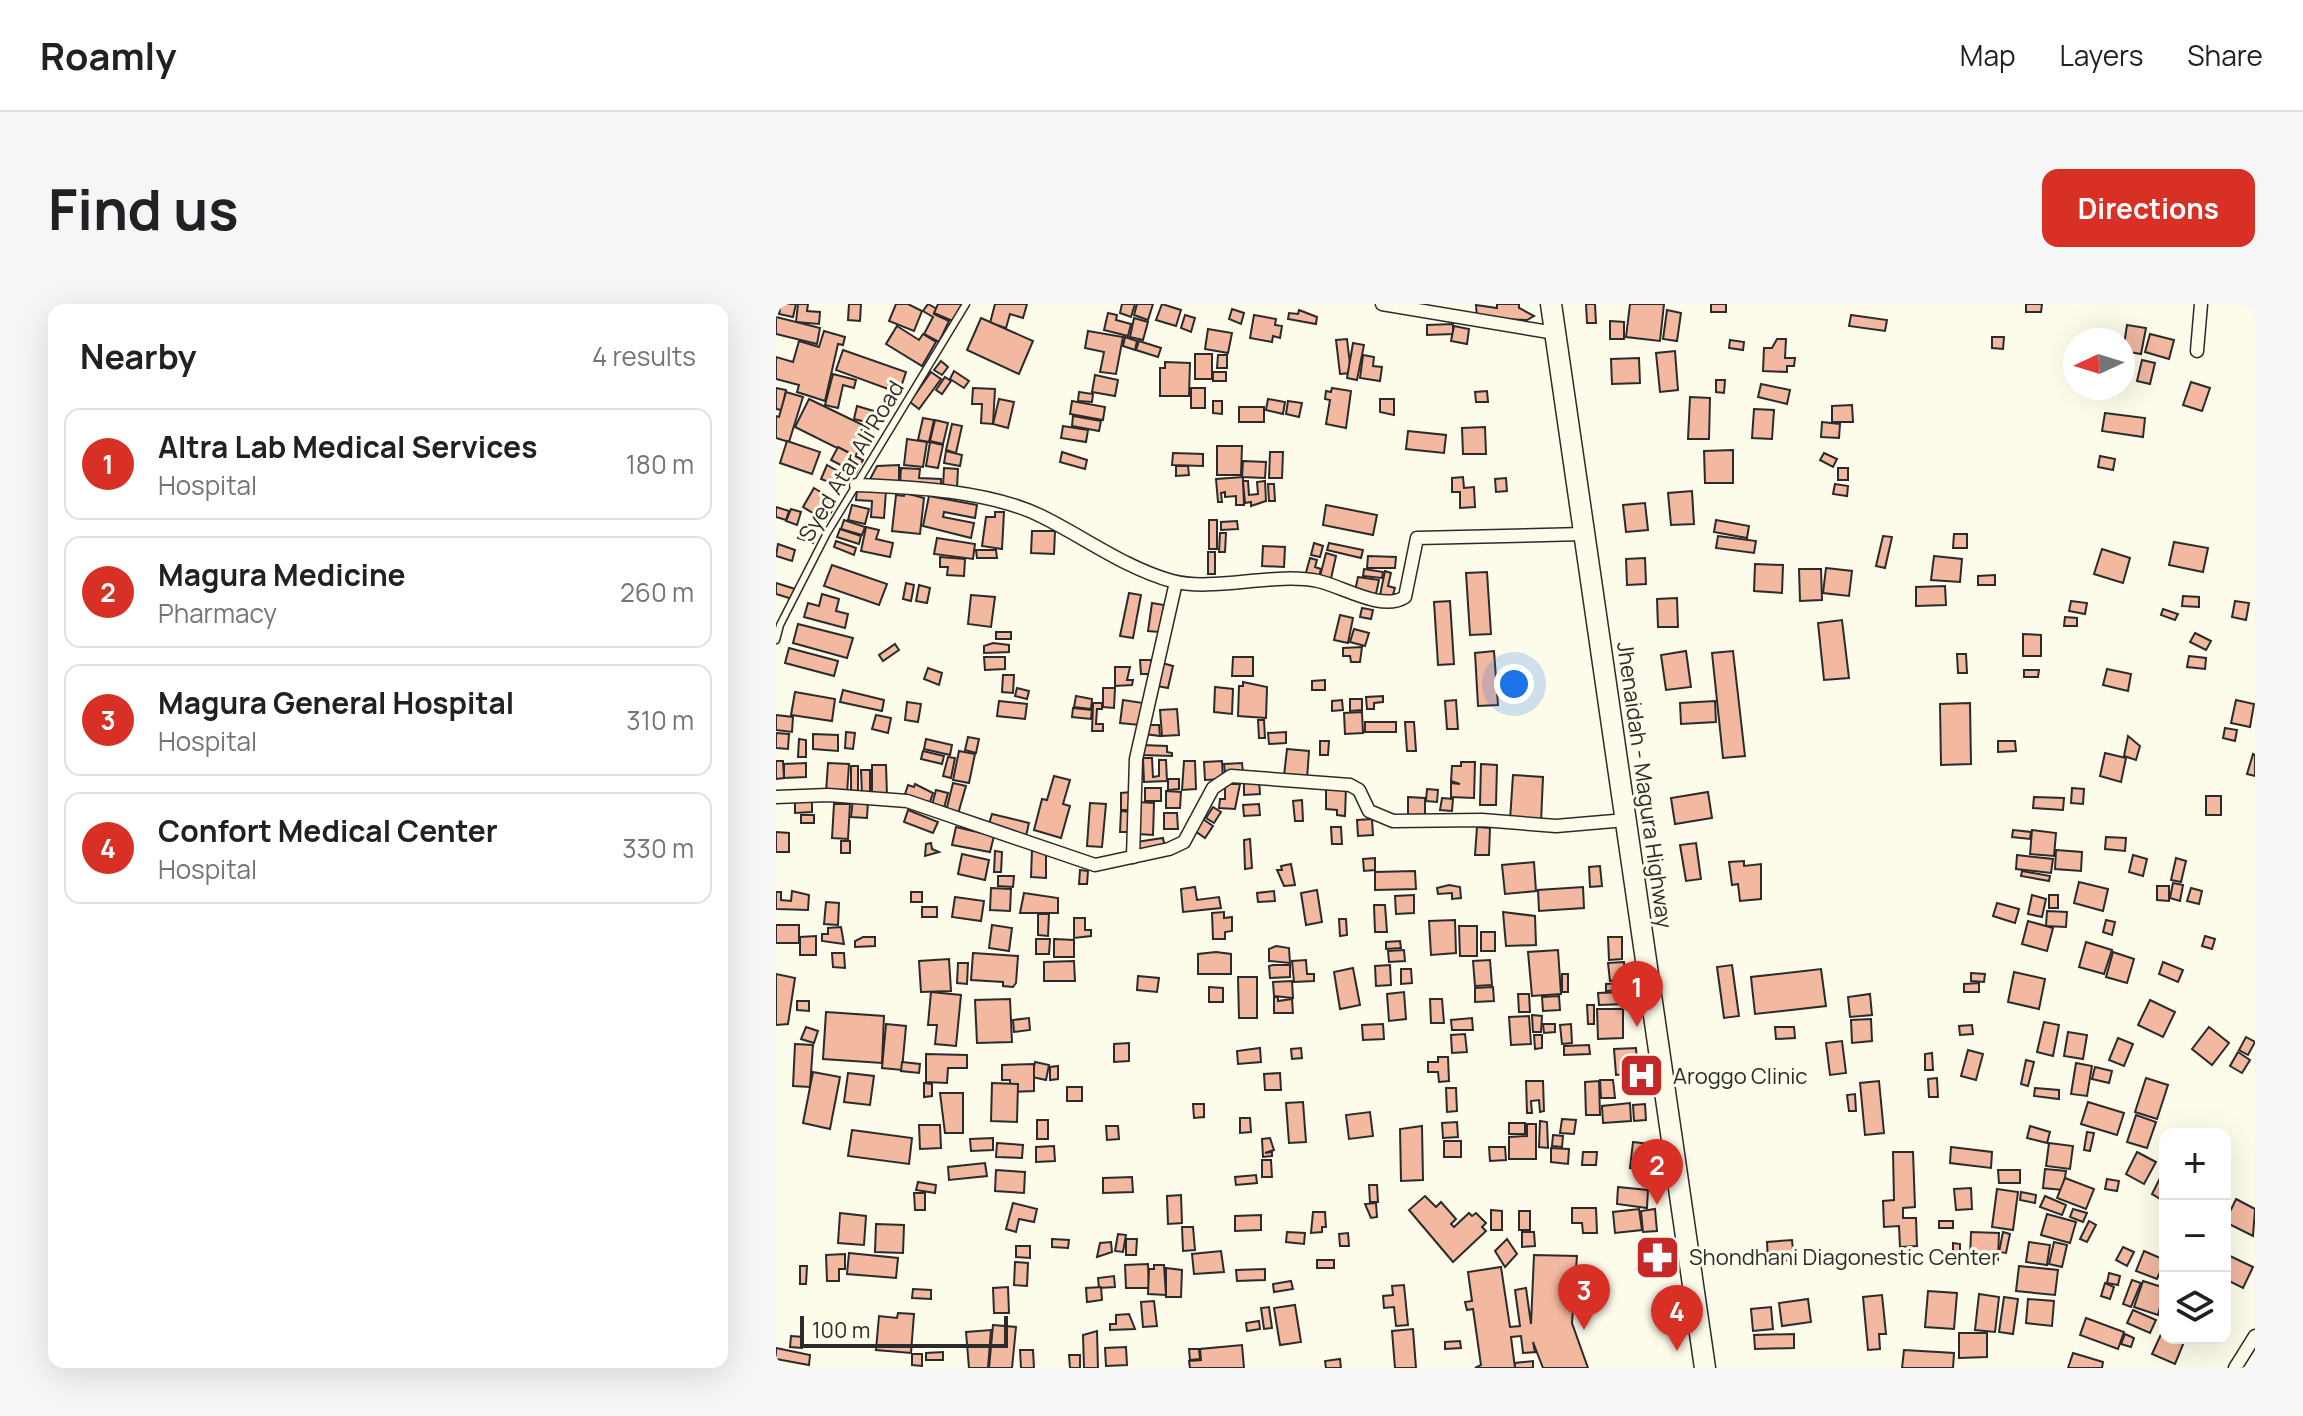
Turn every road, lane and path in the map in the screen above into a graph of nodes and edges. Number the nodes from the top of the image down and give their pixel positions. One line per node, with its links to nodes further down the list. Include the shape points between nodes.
1 (966, 304): 7 (lane, Syed Atar Ali Road)
2 (1382, 304): 5 (street)
3 (1551, 304): 5 (highway, Jhenaidah - Magura Highway)
4 (2201, 304): 6 (street)
5 (1555, 333): 8 (highway, Jhenaidah - Magura Highway)
6 (2197, 351)
7 (856, 485): 9 (street, via 911,487 1038,514 1148,573); 10 (lane, Syed Atar Ali Road)
8 (1584, 534): 9 (street, via 1417,538 1405,597 1398,601 1308,580); 12 (highway, Jhenaidah - Magura Highway)
9 (1176, 582): 13 (street, via 1136,759)
10 (776, 640)
11 (776, 797): 13 (street, via 907,801 1095,865)
12 (1626, 820): 13 (street, via 1556,826 1393,821 1369,811 1359,790 1350,785 1231,776 1213,788 1184,842); 15 (highway, Jhenaidah - Magura Highway)
13 (1133, 857)
14 (2255, 1336): 16 (street)
15 (1705, 1368)
16 (2235, 1368)

